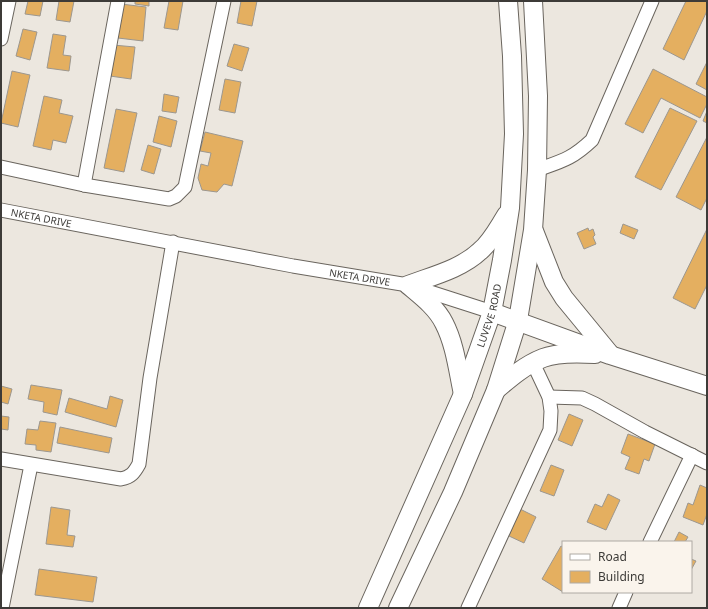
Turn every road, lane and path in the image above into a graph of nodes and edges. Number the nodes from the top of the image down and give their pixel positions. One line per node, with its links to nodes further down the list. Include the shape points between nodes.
1 (8, 1): 7 (street)
2 (118, 1): 10 (street)
3 (224, 1): 10 (street, via 184,187 176,196 169,199)
4 (508, 1): 11 (street, LUVEVE ROAD, via 514,134)
5 (533, 1): 9 (street, via 538,96)
6 (652, 1): 9 (street, via 592,140 568,159)
7 (1, 39)
8 (1, 167): 10 (street)
9 (537, 170): 13 (street)
10 (84, 185)
11 (510, 208): 15 (street, via 481,251 444,272); 16 (street, LUVEVE ROAD)
12 (1, 210): 14 (street, NKETA DRIVE)
13 (533, 230): 17 (street); 18 (street, via 557,287)
14 (173, 242): 15 (street, NKETA DRIVE, via 293,266); 27 (street, via 138,464 134,473 129,478 121,479)
15 (408, 285): 16 (street, NKETA DRIVE); 22 (street, via 429,303 444,322 453,348)
16 (492, 312): 17 (street, NKETA DRIVE); 22 (street, LUVEVE ROAD)
17 (518, 320): 18 (street, NKETA DRIVE); 21 (street)
18 (610, 355): 19 (street, via 560,355 544,357); 20 (street, NKETA DRIVE)
19 (533, 363): 21 (street); 23 (street)
20 (707, 386)
21 (496, 390): 32 (street, via 453,492)
22 (463, 394): 31 (street, LUVEVE ROAD)
23 (549, 397): 24 (street, via 582,398); 33 (street, via 550,430)
24 (692, 455): 26 (street); 28 (street)
25 (1, 459): 27 (street)
26 (707, 463)
27 (31, 465): 30 (street)
28 (650, 541)
29 (626, 593): 34 (street)
30 (2, 608)
31 (368, 608)
32 (398, 608)
33 (468, 608)
34 (619, 608)

